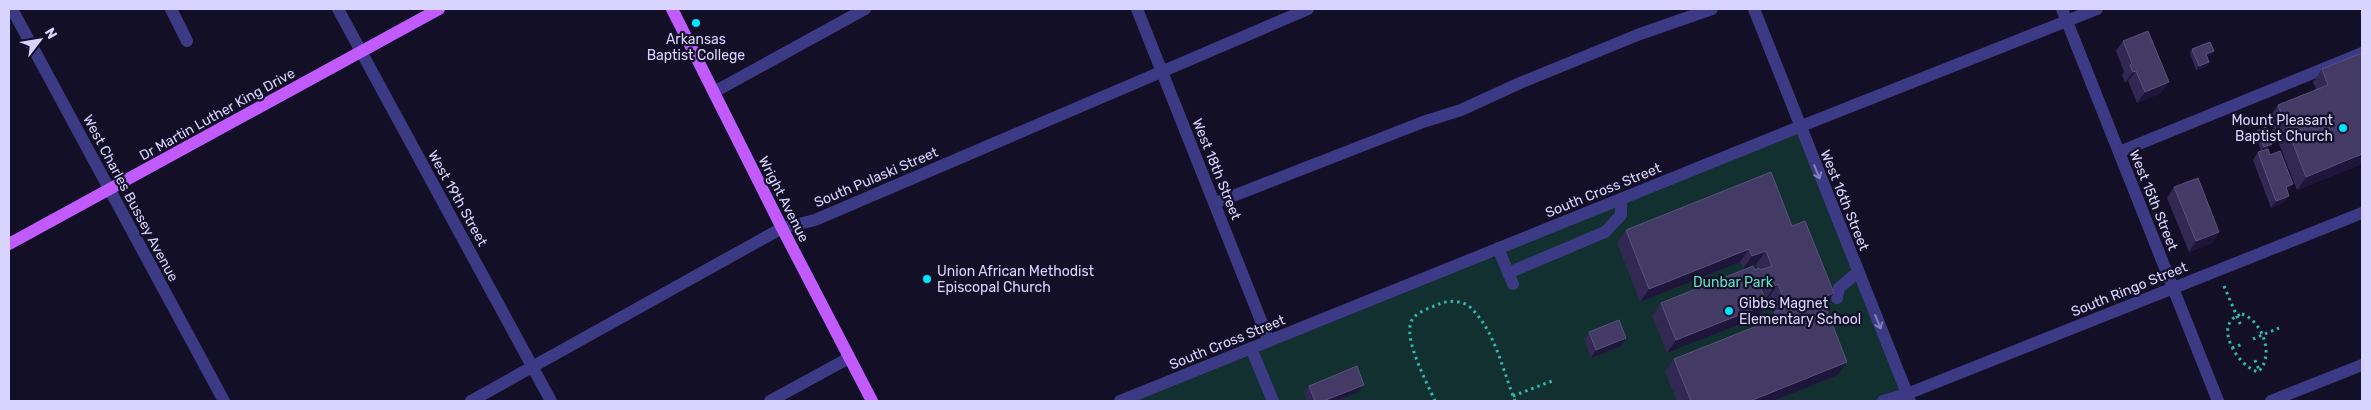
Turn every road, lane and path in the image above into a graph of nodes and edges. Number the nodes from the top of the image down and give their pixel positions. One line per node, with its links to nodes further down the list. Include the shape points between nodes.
1 (12, 9): 20 (street, West Charles Bussey Avenue)
2 (171, 9): 13 (street)
3 (338, 9): 14 (street, West 19th Street)
4 (439, 9): 14 (main road, Dr Martin Luther King Drive)
5 (672, 9): 17 (main road, Wright Avenue)
6 (864, 9): 17 (street)
7 (1138, 9): 16 (street, West 18th Street)
8 (1308, 9): 16 (street, South Pulaski Street)
9 (1712, 9): 22 (street, via 1640,34 1461,110)
10 (1754, 9): 18 (street, West 16th Street)
11 (2097, 9): 12 (street, South Cross Street)
12 (2064, 15): 18 (street, South Cross Street); 19 (street, West 15th Street)
13 (187, 41)
14 (361, 53): 20 (main road, Dr Martin Luther King Drive); 43 (street, West 19th Street)
15 (2362, 53): 19 (street)
16 (1162, 70): 22 (street, West 18th Street); 24 (street, South Pulaski Street, via 815,220)
17 (714, 92): 24 (main road, Wright Avenue)
18 (1799, 127): 21 (street, South Cross Street); 27 (street, West 16th Street, one-way to 27)
19 (2119, 152): 29 (street, West 15th Street)
20 (110, 190): 25 (main road, Dr Martin Luther King Drive); 48 (street, West Charles Bussey Avenue)
21 (1621, 199): 26 (street, South Cross Street); 26 (street, via 1621,215 1605,232 1511,278)
22 (1214, 203): 36 (street, West 18th Street)
23 (2362, 213): 29 (street, South Ringo Street)
24 (782, 228): 40 (main road, Wright Avenue); 43 (street, South Pulaski Street)
25 (9, 244)
26 (1498, 248): 36 (street, South Cross Street)
27 (1858, 272): 30 (street, via 1839,288); 47 (street, West 16th Street, one-way to 47)
28 (2224, 286): 31 (path)
29 (2173, 288): 47 (street, South Ringo Street); 58 (street, West 15th Street)
30 (1837, 298)
31 (2236, 316): 32 (path); 34 (path, via 2249,316 2256,322); 39 (path, via 2228,330)
32 (2241, 326)
33 (2279, 328): 34 (path)
34 (2262, 336): 35 (path); 44 (path, via 2267,355)
35 (2253, 339)
36 (1269, 341): 38 (street, South Cross Street)
37 (2243, 344): 39 (path)
38 (1250, 348): 53 (street, South Cross Street); 54 (street)
39 (2232, 348): 44 (path, via 2242,363 2252,370)
40 (849, 358): 51 (street); 52 (main road, Wright Avenue)
41 (2255, 360): 44 (path)
42 (2362, 365): 59 (street)
43 (533, 367): 49 (street, South Pulaski Street); 50 (street, West 19th Street)
44 (2259, 370)
45 (1552, 381): 46 (path)
46 (1513, 396): 55 (path, via 1486,327 1459,301 1423,310 1411,321 1409,337); 56 (path)
47 (1909, 398): 57 (street, South Ringo Street)
48 (224, 401)
49 (471, 401)
50 (551, 401)
51 (770, 401)
52 (872, 401)
53 (1120, 401)
54 (1273, 401)
55 (1435, 401)
56 (1515, 401)
57 (1883, 401)
58 (2218, 401)
59 (2271, 401)

